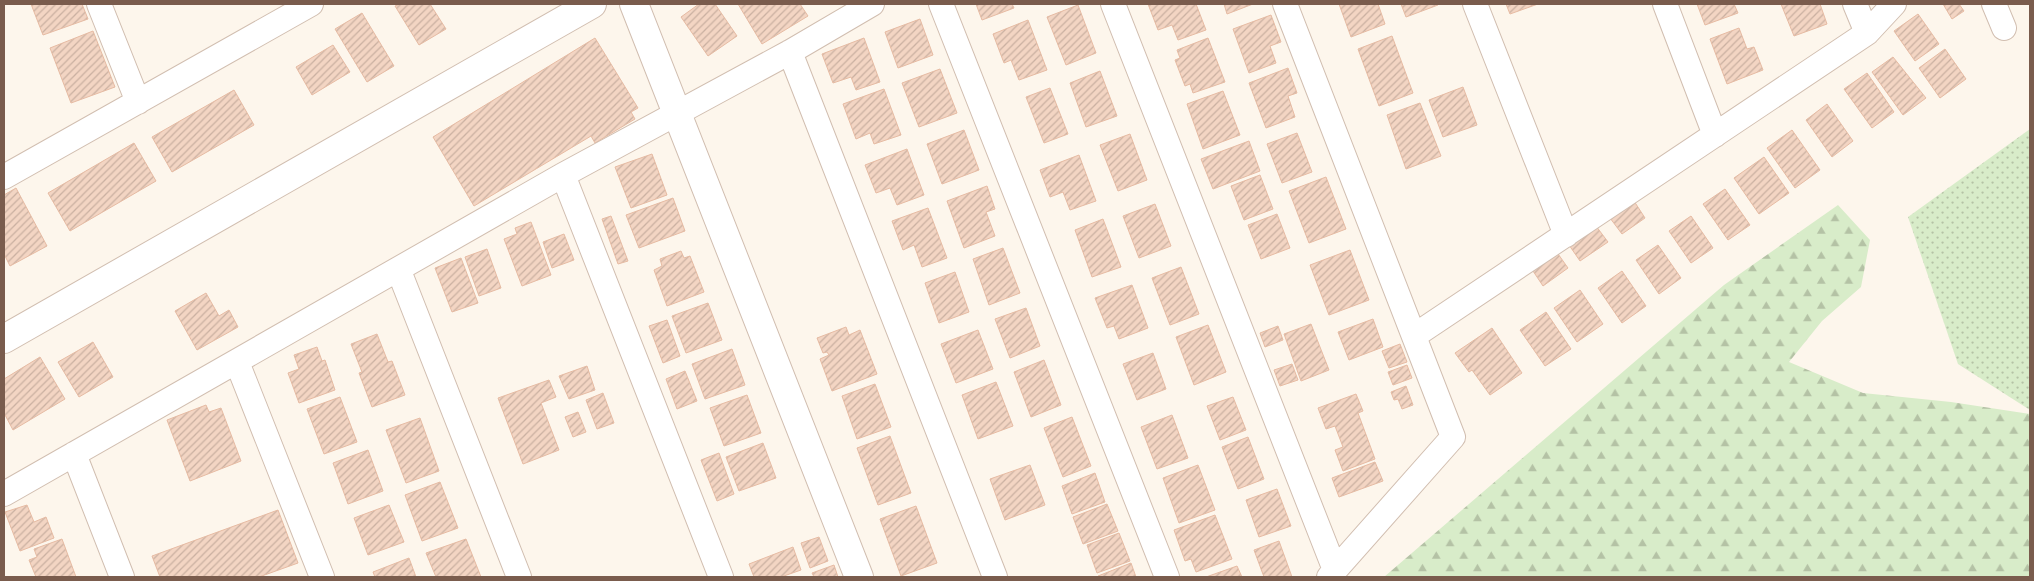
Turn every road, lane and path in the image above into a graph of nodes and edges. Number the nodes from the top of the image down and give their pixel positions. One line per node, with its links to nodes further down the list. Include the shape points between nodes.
1 (99, 4): 17 (street)
2 (592, 4): 25 (street)
3 (634, 4): 18 (street)
4 (872, 4): 16 (street)
5 (941, 4): 36 (street)
6 (1113, 4): 29 (street)
7 (1285, 4): 24 (street)
8 (1475, 4): 22 (street)
9 (1665, 4): 19 (street)
10 (1855, 4): 15 (street)
11 (1894, 4): 15 (street)
12 (1994, 4): 14 (street)
13 (303, 6): 17 (street)
14 (2004, 28)
15 (1867, 33): 19 (street)
16 (790, 52): 18 (street); 35 (street)
17 (138, 102): 21 (street)
18 (676, 114): 20 (street); 34 (street)
19 (1716, 135): 22 (street)
20 (563, 175): 23 (street); 33 (street)
21 (4, 177)
22 (1566, 235): 24 (street)
23 (399, 271): 26 (street); 32 (street)
24 (1414, 336): 29 (street, via 1453,437)
25 (4, 339)
26 (238, 362): 27 (street); 31 (street)
27 (74, 454): 28 (street); 30 (street)
28 (4, 494)
29 (1332, 574)
30 (122, 577)
31 (322, 577)
32 (519, 577)
33 (721, 577)
34 (859, 577)
35 (995, 577)
36 (1167, 577)

